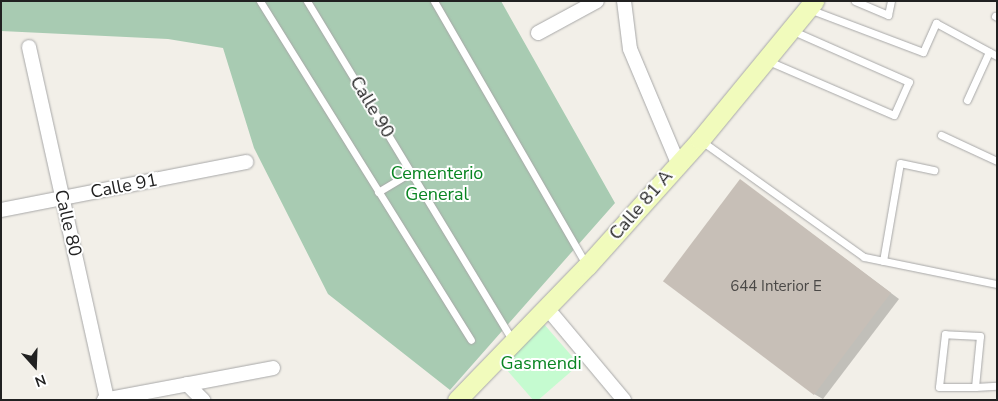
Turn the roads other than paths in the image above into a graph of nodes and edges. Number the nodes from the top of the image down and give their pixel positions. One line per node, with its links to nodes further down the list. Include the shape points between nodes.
1 (260, 1): 23 (lane)
2 (308, 1): 22 (lane, Calle 90)
3 (434, 1): 27 (lane)
4 (597, 1): 10 (street)
5 (624, 1): 20 (street, via 630,49)
6 (855, 1): 7 (lane, via 888,16)
7 (891, 1)
8 (811, 5): 9 (street, Calle 81 A); 12 (lane, via 922,52 936,23)
9 (790, 30): 14 (street, Calle 81 A); 14 (lane, via 909,82 894,115)
10 (538, 33)
11 (29, 46): 24 (street, Calle 80)
12 (989, 52): 13 (lane); 15 (lane)
13 (997, 56)
14 (766, 59): 17 (street, Calle 81 A)
15 (968, 100)
16 (941, 135): 18 (lane)
17 (700, 140): 20 (street, Calle 81 A); 26 (lane, via 864,257)
18 (997, 161)
19 (246, 162): 24 (street, Calle 91)
20 (678, 163): 27 (street, Calle 81 A)
21 (934, 170): 26 (lane, via 900,163)
22 (411, 172): 23 (lane); 31 (lane, Calle 90)
23 (378, 192): 30 (lane)
24 (62, 198): 25 (street, Calle 91); 36 (street, Calle 80)
25 (1, 210)
26 (883, 261): 28 (lane)
27 (587, 266): 29 (street, Calle 81 A)
28 (997, 284)
29 (547, 308): 31 (street, Calle 81 A); 39 (street)
30 (471, 340)
31 (514, 342): 38 (street, Calle 81 A)
32 (273, 368): 33 (street)
33 (187, 384): 36 (street); 37 (street)
34 (997, 386): 35 (lane)
35 (975, 387): 35 (lane, via 939,387 945,334 980,336)
36 (106, 400)
37 (204, 400)
38 (457, 400)
39 (624, 400)

